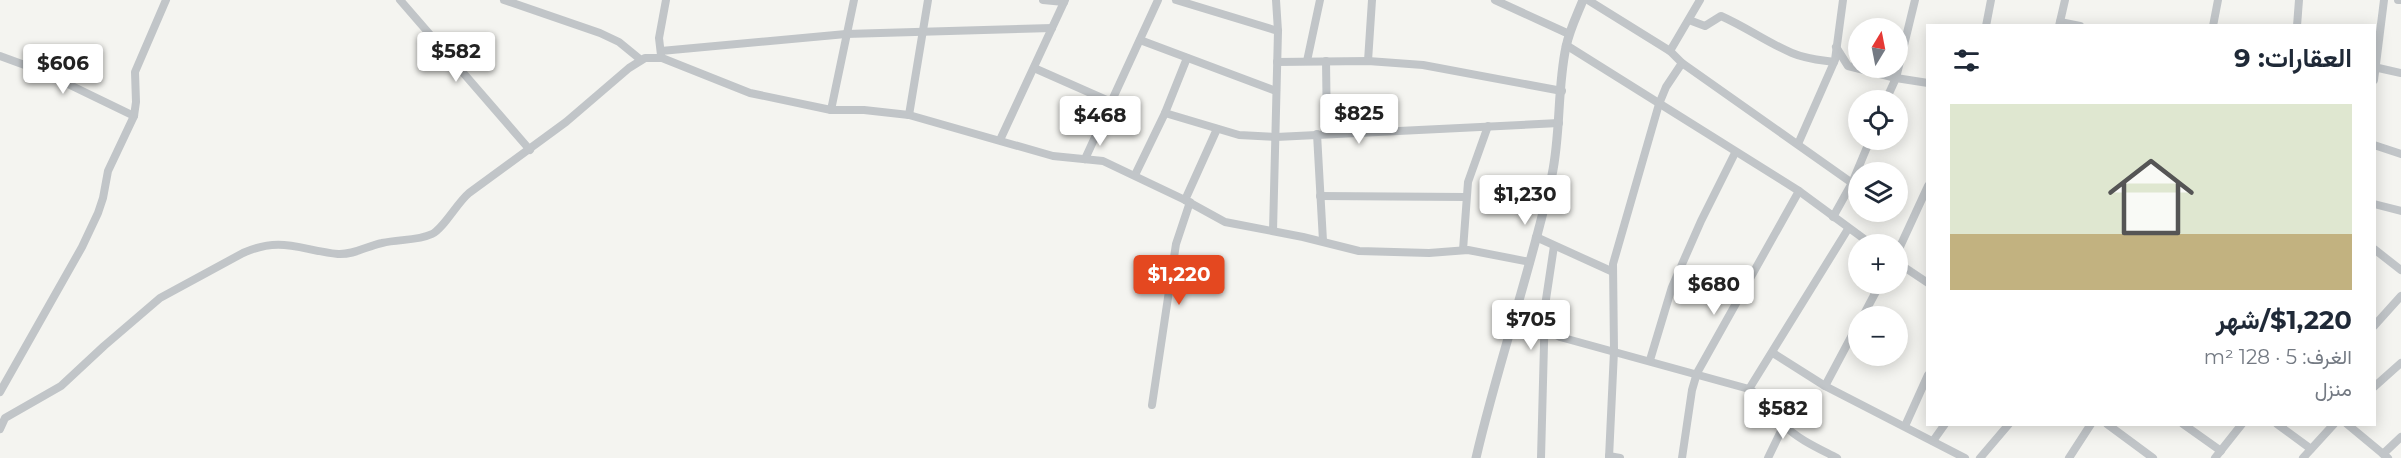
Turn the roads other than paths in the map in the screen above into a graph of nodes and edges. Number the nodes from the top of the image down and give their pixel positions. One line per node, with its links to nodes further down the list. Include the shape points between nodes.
1 (166, 0): 64 (street, via 135,72)
2 (400, 0): 74 (street)
3 (504, 0): 43 (street, via 600,33)
4 (666, 0): 40 (street)
5 (854, 0): 34 (street)
6 (928, 0): 33 (street)
7 (1043, 0): 24 (street)
8 (1158, 0): 36 (street)
9 (1176, 0): 32 (street)
10 (1276, 0): 32 (street)
11 (1320, 0): 44 (street)
12 (1372, 0): 46 (street)
13 (1495, 0): 35 (street)
14 (1583, 0): 35 (street)
15 (1588, 0): 39 (street)
16 (1700, 0): 25 (street)
17 (1843, 0): 38 (street)
18 (1915, 0): 31 (street)
19 (1991, 0): 26 (street)
20 (2065, 0): 27 (street)
21 (2218, 0): 28 (street)
22 (2299, 0): 29 (street)
23 (2384, 0): 51 (street)
24 (1065, 1): 30 (street)
25 (1689, 20): 39 (street); 48 (street, via 1705,26 1721,16 1794,54)
26 (1986, 24)
27 (2059, 24)
28 (2213, 24)
29 (2297, 24)
30 (1052, 28): 33 (street); 52 (street)
31 (1908, 29)
32 (1278, 31): 47 (street)
33 (923, 32): 34 (street); 63 (street)
34 (846, 34): 40 (street); 61 (street)
35 (1569, 34): 37 (street)
36 (1140, 40): 42 (street); 59 (street)
37 (1566, 45): 58 (street); 60 (street)
38 (1836, 47): 48 (street); 50 (street)
39 (1670, 51): 49 (street)
40 (661, 54): 43 (street); 61 (street, via 741,90)
41 (0, 56): 64 (street, via 41,70)
42 (1187, 58): 57 (street); 62 (street)
43 (641, 60): 74 (street)
44 (1307, 61): 45 (street); 47 (street)
45 (1326, 61): 46 (street); 69 (street)
46 (1368, 61): 58 (street, via 1448,69)
47 (1276, 62): 57 (street)
48 (1834, 62): 72 (street)
49 (1682, 63): 60 (street); 72 (street)
50 (1848, 66)
51 (2376, 67): 53 (street)
52 (1034, 69): 59 (street); 71 (street)
53 (2401, 73)
54 (1896, 78): 55 (street); 56 (street)
55 (1926, 83)
56 (1891, 90)
57 (1276, 91): 70 (street)
58 (1562, 91): 65 (street)
59 (1111, 102): 77 (street)
60 (1659, 104): 75 (street); 101 (street)
61 (831, 110): 63 (street)
62 (1165, 113): 67 (street); 78 (street)
63 (909, 115): 71 (street)
64 (134, 116): 117 (street, via 108,171 103,198 82,247)
65 (1559, 123): 66 (street); 93 (street, via 1553,172)
66 (1488, 126): 69 (street); 84 (street)
67 (1217, 129): 70 (street); 85 (street)
68 (1317, 134): 69 (street); 70 (street); 83 (street)
69 (1327, 134)
70 (1276, 137): 90 (street)
71 (999, 140): 77 (street, via 1064,159)
72 (1798, 144): 79 (street)
73 (2376, 146): 76 (street)
74 (530, 150): 130 (street, via 460,201 434,234 340,254 274,244 243,253 160,298 61,386 5,418)
75 (1736, 153): 82 (street); 110 (street, via 1672,287)
76 (2401, 154)
77 (1085, 159): 78 (street, via 1103,161)
78 (1135, 175): 85 (street)
79 (1848, 181)
80 (1848, 189): 88 (street)
81 (1926, 190): 92 (street)
82 (1799, 191): 88 (street); 112 (street)
83 (1320, 196): 84 (street); 94 (street)
84 (1466, 197): 96 (street)
85 (1187, 201): 90 (street, via 1225,222); 118 (street, via 1176,244)
86 (2376, 205): 87 (street)
87 (2401, 211)
88 (1833, 217): 89 (street)
89 (1848, 229): 91 (street); 109 (street)
90 (1273, 231): 94 (street)
91 (1855, 234)
92 (1906, 234)
93 (1536, 237): 95 (street); 98 (street)
94 (1323, 241): 96 (street, via 1381,253)
95 (1554, 246): 101 (street); 106 (street)
96 (1462, 250): 98 (street)
97 (2376, 251): 100 (street)
98 (1530, 262): 104 (street)
99 (1908, 270): 102 (street)
100 (2401, 270)
101 (1611, 271): 108 (street)
102 (1926, 282)
103 (2401, 296): 105 (street)
104 (1512, 319): 106 (street, via 1526,321); 137 (street)
105 (2376, 324)
106 (1544, 331): 108 (street); 138 (street)
107 (1848, 343): 115 (street)
108 (1614, 351): 110 (street); 136 (street)
109 (1773, 353): 115 (street); 116 (street)
110 (1650, 360): 112 (street)
111 (2401, 363): 114 (street)
112 (1696, 373): 116 (street); 140 (street)
113 (1926, 379): 120 (street)
114 (2376, 385)
115 (1825, 386): 120 (street)
116 (1749, 389): 119 (street, via 1768,402)
117 (0, 392)
118 (1152, 405)
119 (1784, 425): 141 (street); 142 (street)
120 (1905, 426): 132 (street)
121 (1944, 426): 132 (street)
122 (2006, 426): 144 (street)
123 (2090, 426): 145 (street)
124 (2110, 426): 146 (street)
125 (2186, 426): 134 (street)
126 (2240, 426): 134 (street)
127 (2282, 426): 133 (street)
128 (2332, 426): 133 (street)
129 (2349, 426): 135 (street)
130 (0, 429)
131 (2401, 437): 135 (street)
132 (1933, 441): 143 (street)
133 (2311, 449): 148 (street)
134 (2221, 451): 147 (street)
135 (2385, 456)
136 (1609, 457): 139 (street)
137 (1476, 458)
138 (1541, 458)
139 (1620, 458)
140 (1683, 458)
141 (1768, 458)
142 (1837, 458)
143 (1965, 458)
144 (1980, 458)
145 (2069, 458)
146 (2153, 458)
147 (2215, 458)
148 (2303, 458)

